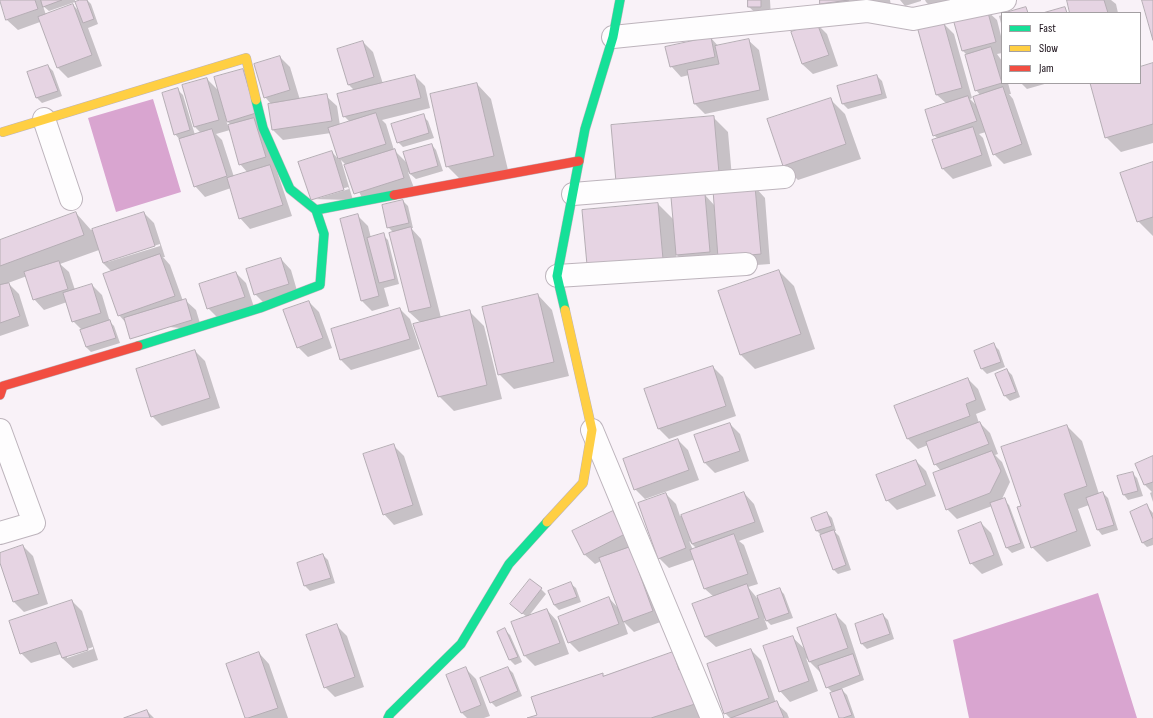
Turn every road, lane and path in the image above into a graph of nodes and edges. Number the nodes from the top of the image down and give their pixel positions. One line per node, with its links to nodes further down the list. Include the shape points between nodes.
1 (620, 0): 3 (street)
2 (1005, 0): 3 (street, via 913,19 867,11)
3 (613, 37): 6 (street, via 585,129)
4 (44, 119): 5 (street); 9 (street); 10 (street, via 246,58 263,128 290,190)
5 (3, 132)
6 (579, 161): 8 (street); 10 (street)
7 (784, 177): 8 (street)
8 (573, 194): 12 (street)
9 (71, 199)
10 (316, 210): 13 (street, via 324,234 320,285 260,308 3,386)
11 (746, 264): 12 (street)
12 (557, 276): 15 (street)
13 (0, 395)
14 (0, 430): 16 (street, via 34,523)
15 (592, 430): 17 (street, via 583,483 509,564 461,644); 18 (street)
16 (0, 533)
17 (388, 718)
18 (712, 718)

